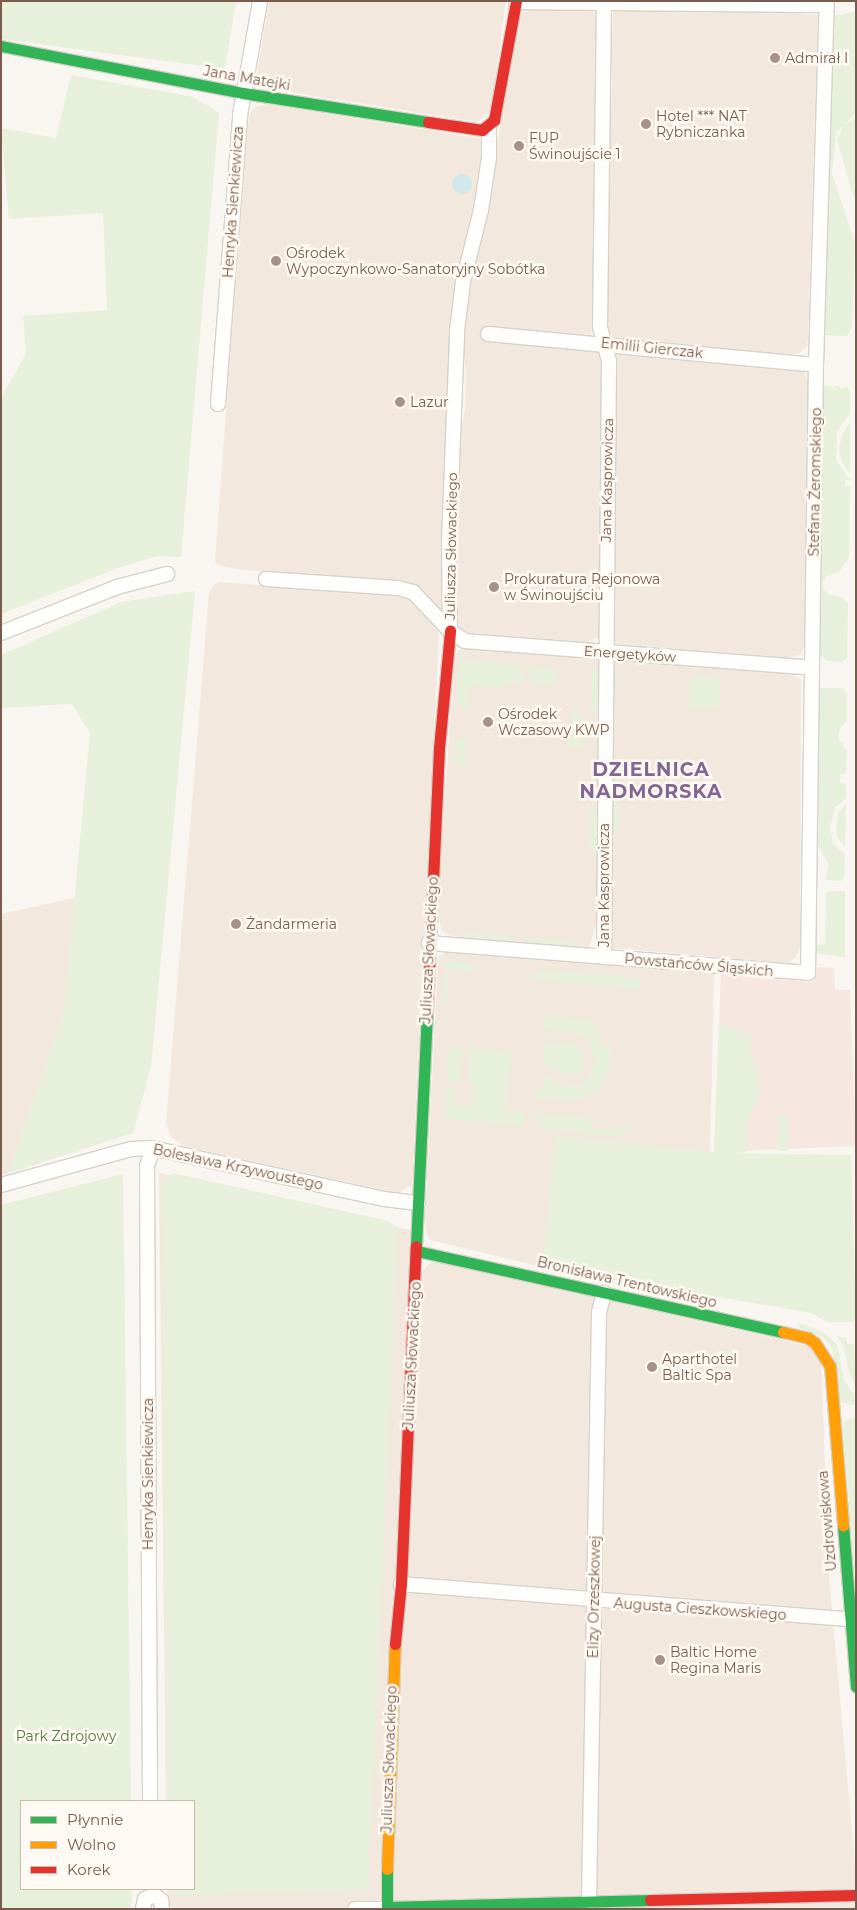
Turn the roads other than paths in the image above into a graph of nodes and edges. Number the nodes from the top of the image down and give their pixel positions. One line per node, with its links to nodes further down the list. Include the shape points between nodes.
1 (260, 1): 6 (street, Henryka Sienkiewicza)
2 (516, 2): 4 (street); 7 (street, Juliusza Słowackiego, via 497,109)
3 (826, 3): 4 (street); 10 (street, Stefana Żeromskiego)
4 (604, 4): 9 (street, Jana Kasprowicza, via 600,327)
5 (1, 46): 6 (street, Jana Matejki)
6 (243, 93): 7 (street, Jana Matejki, via 475,130); 11 (street, Henryka Sienkiewicza)
7 (489, 127): 14 (street, Juliusza Słowackiego, via 490,158 463,282 457,331 449,543)
8 (488, 334): 9 (street, Emilii Gierczak)
9 (604, 343): 10 (street, Emilii Gierczak); 16 (street, Jana Kasprowicza, via 609,361)
10 (816, 365): 17 (street, Stefana Żeromskiego)
11 (218, 404)
12 (167, 574): 15 (street, via 117,587)
13 (266, 579): 14 (street, via 406,590 422,599)
14 (450, 631): 16 (street, Energetyków, via 465,641); 18 (street, Juliusza Słowackiego, via 439,748)
15 (1, 633)
16 (605, 652): 17 (street, Energetyków); 19 (street, Jana Kasprowicza)
17 (812, 668): 20 (street, Stefana Żeromskiego)
18 (429, 943): 19 (street, Powstańców Śląskich); 23 (street, Juliusza Słowackiego)
19 (604, 957): 20 (street, Powstańców Śląskich, via 808,973)
20 (809, 962)
21 (153, 1148): 22 (street, Bolesława Krzywoustego, via 130,1150); 23 (street, Bolesława Krzywoustego, via 384,1199); 31 (street, Henryka Sienkiewicza, via 147,1166)
22 (1, 1185)
23 (418, 1203): 24 (street, Juliusza Słowackiego)
24 (417, 1251): 25 (street, Bronisława Trentowskiego); 27 (street, Juliusza Słowackiego)
25 (604, 1293): 26 (street, Bronisława Trentowskiego, via 808,1338); 28 (street, Elizy Orzeszkowej, via 599,1312)
26 (825, 1354): 29 (street, Uzdrowiskowa, via 830,1366)
27 (401, 1584): 28 (street, Augusta Cieszkowskiego); 35 (street, Juliusza Słowackiego, via 392,1673 386,1819)
28 (594, 1601): 29 (street, Augusta Cieszkowskiego); 34 (street, Elizy Orzeszkowej)
29 (850, 1619): 30 (street, Uzdrowiskowa)
30 (856, 1686)
31 (150, 1800)
32 (150, 1892): 36 (street, via 144,1901); 37 (street, via 161,1900)
33 (856, 1895): 34 (street)
34 (589, 1902): 35 (street)
35 (388, 1908): 38 (street)
36 (144, 1909)
37 (162, 1909)
38 (355, 1909)

